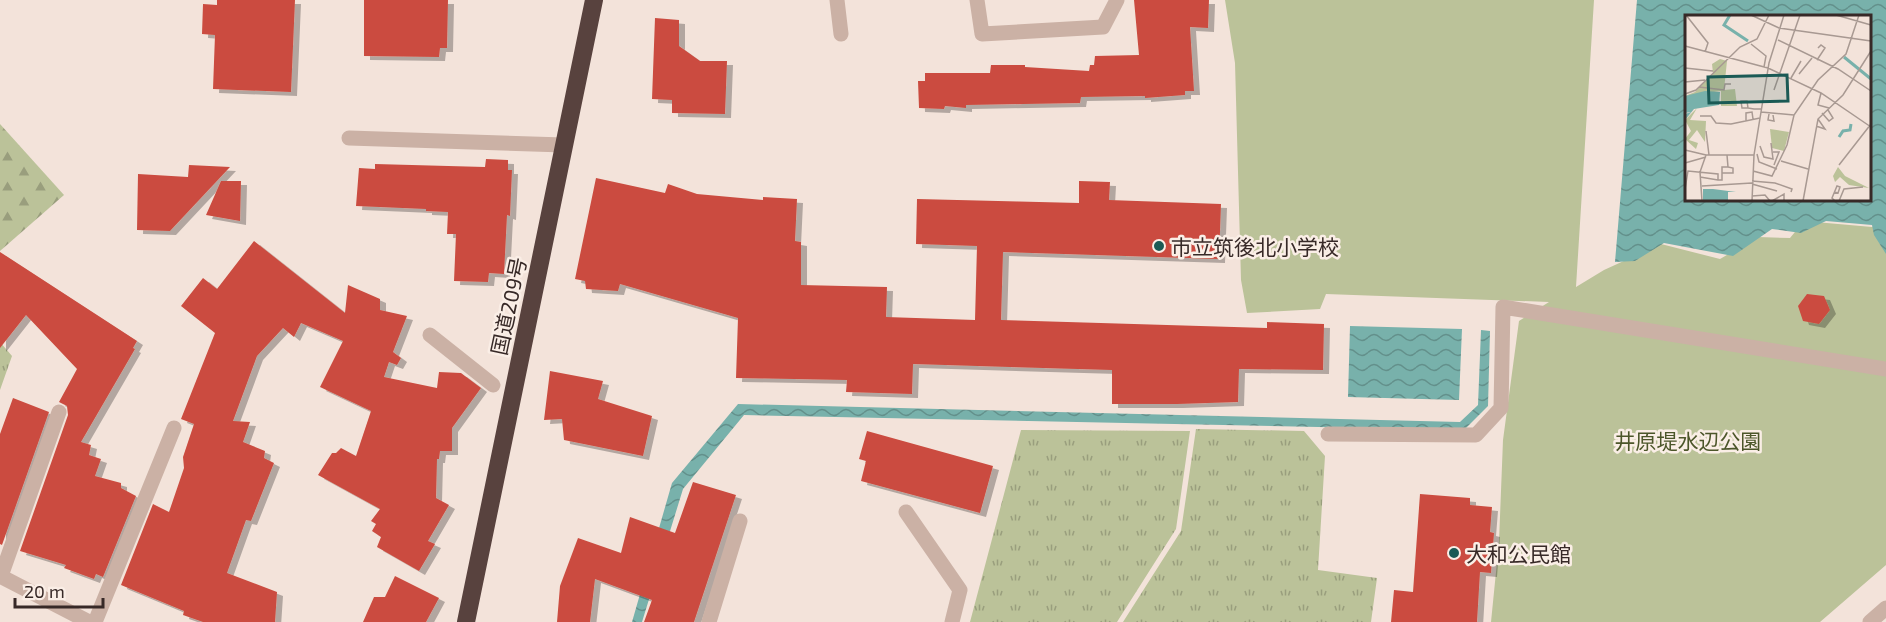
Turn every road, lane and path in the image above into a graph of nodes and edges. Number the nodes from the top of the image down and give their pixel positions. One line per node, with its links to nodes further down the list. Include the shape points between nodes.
1 (594, 0): 7 (highway, 国道209号)
2 (837, 0): 5 (street)
3 (978, 0): 4 (street, via 982,34 1103,27)
4 (1118, 0)
5 (841, 34)
6 (349, 138): 7 (street)
7 (564, 145): 20 (highway, 国道209号)
8 (430, 335): 10 (street)
9 (1886, 369): 13 (street, via 1503,307 1501,408 1476,435)
10 (492, 385)
11 (59, 411): 16 (street)
12 (174, 428): 19 (street)
13 (1328, 434)
14 (906, 512): 22 (street, via 960,590)
15 (740, 521): 21 (street)
16 (1, 576): 18 (street)
17 (1886, 608): 23 (street)
18 (90, 622)
19 (95, 622)
20 (466, 622)
21 (709, 622)
22 (952, 622)
23 (1870, 622)

